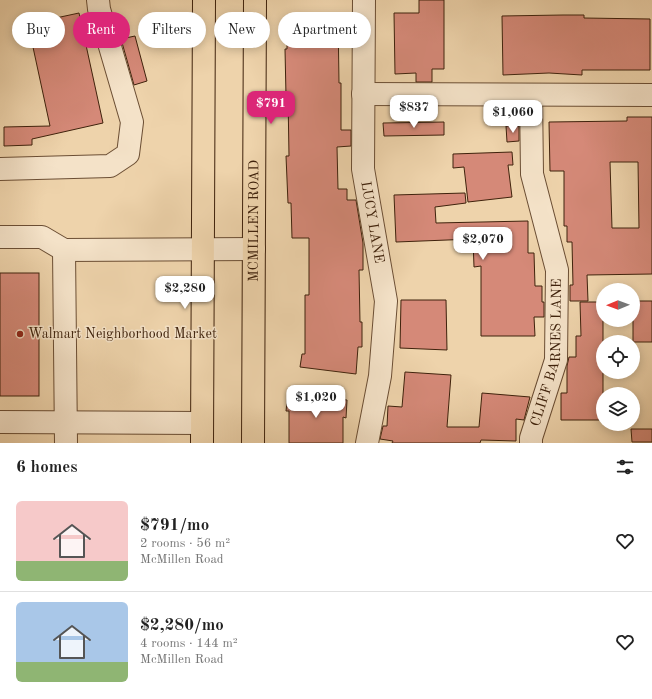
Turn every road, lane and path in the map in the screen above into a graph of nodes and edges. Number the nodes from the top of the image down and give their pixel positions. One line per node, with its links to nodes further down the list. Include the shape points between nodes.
1 (98, 0): 8 (street, via 132,122 128,154 110,166)
2 (204, 0): 10 (main road)
3 (255, 0): 11 (main road, MCMILLEN ROAD)
4 (364, 0): 5 (street, LUCY LANE)
5 (363, 94): 6 (street); 17 (street, LUCY LANE, via 364,169 386,301 380,376)
6 (532, 95): 7 (street); 18 (street, CLIFF BARNES LANE, via 532,174 557,270 556,360)
7 (652, 95)
8 (0, 169)
9 (0, 237): 12 (street, via 42,237)
10 (203, 249): 11 (street); 12 (street); 15 (main road)
11 (254, 249): 16 (main road, MCMILLEN ROAD)
12 (64, 250): 14 (street)
13 (0, 422): 14 (street)
14 (66, 432): 15 (street)
15 (202, 433)
16 (253, 443)
17 (367, 443)
18 (531, 443)

